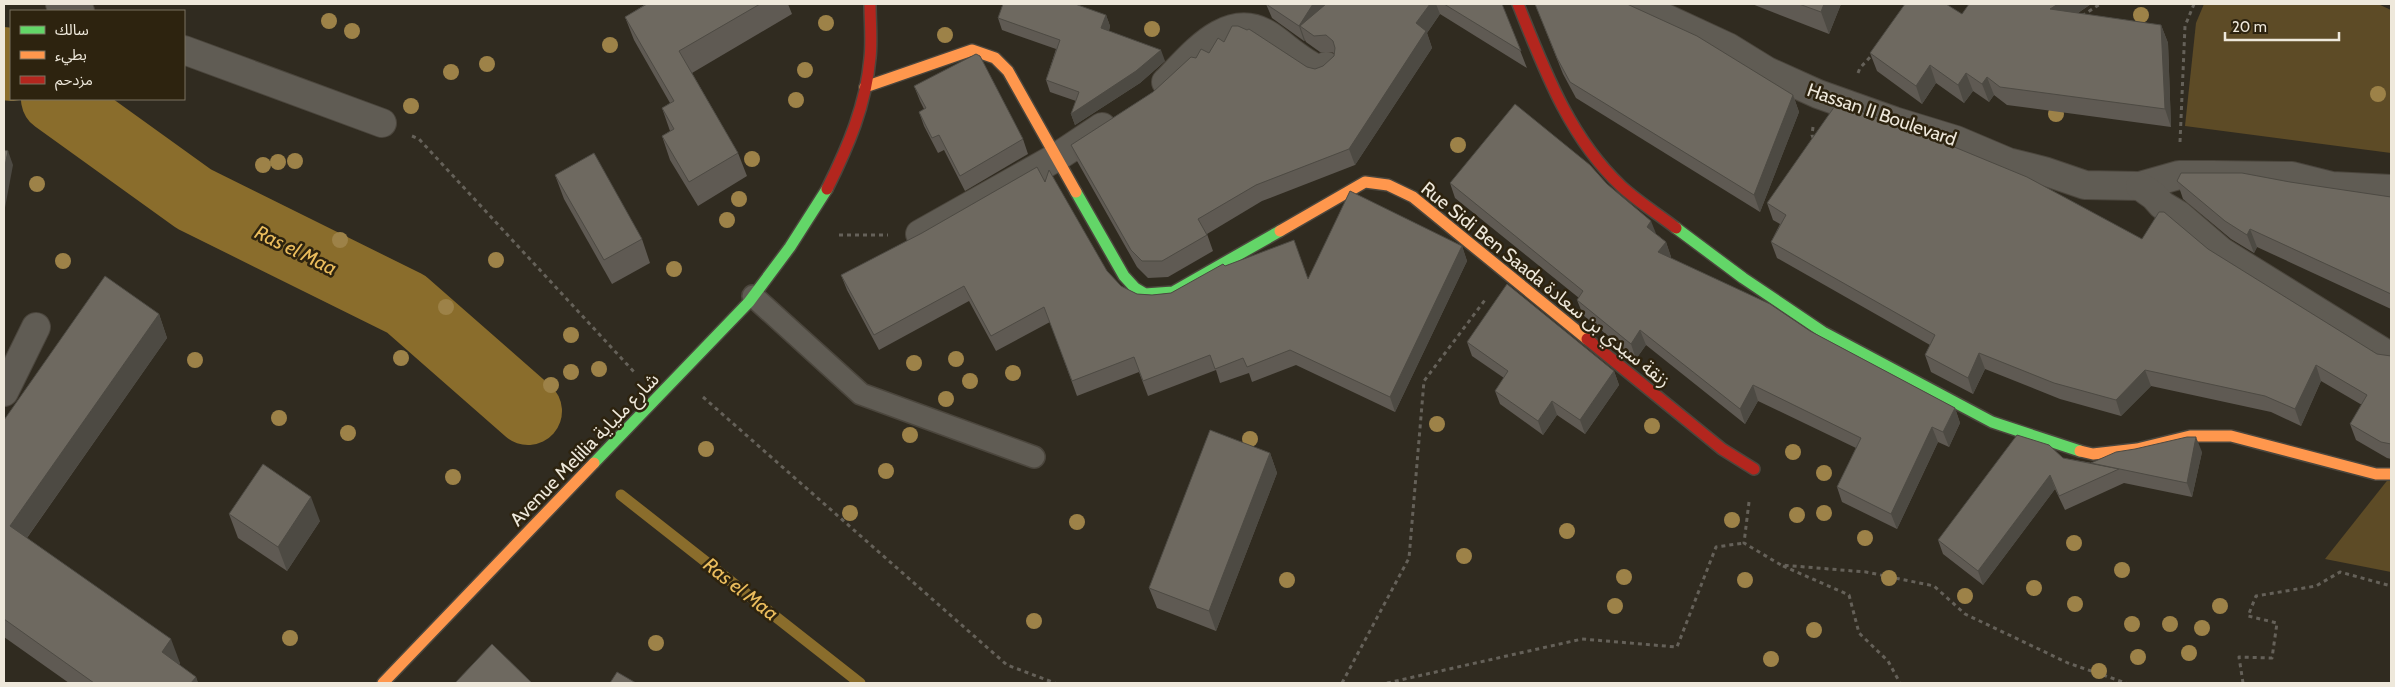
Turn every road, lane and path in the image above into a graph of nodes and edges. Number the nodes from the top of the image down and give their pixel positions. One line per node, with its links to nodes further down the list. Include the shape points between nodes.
1 (60, 4): 7 (street)
2 (870, 4): 11 (street, Avenue Melilia شارع ملياية, via 870,60)
3 (1518, 4): 32 (street, via 1550,81 1580,138 1621,186 1743,278 1824,332 1919,384 1992,422 2093,454 2190,436 2231,436 2376,474)
4 (1635, 4): 12 (street, Hassan II Boulevard)
5 (2100, 4): 8 (path)
6 (2194, 4): 18 (path, via 2186,26)
7 (77, 10)
8 (2077, 20)
9 (185, 50): 15 (street)
10 (1326, 66): 13 (street, via 1318,69 1268,34 1243,26 1223,31)
11 (865, 87): 17 (street, Rue Sidi Ben Saada زنقة سيدي بن سعادة, via 959,53 972,50 984,53 996,58 1008,71); 21 (street, Avenue Melilia شارع ملياية, via 860,111 833,180)
12 (1818, 94): 16 (path, via 1812,135); 19 (street, Hassan II Boulevard, via 1956,140 2008,162 2085,185)
13 (1146, 97)
14 (1122, 114): 17 (street)
15 (382, 123): 29 (path, via 419,139)
16 (1816, 144)
17 (1057, 157): 22 (street); 23 (street, Rue Sidi Ben Saada زنقة سيدي بن سعادة, via 1124,276 1136,290 1152,297 1173,292 1366,182 1388,185 1413,197)
18 (2179, 175): 19 (street, Hassan II Boulevard); 20 (street, Hassan II Boulevard, via 2292,176 2332,186)
19 (2140, 186): 26 (street, via 2222,252)
20 (2391, 190)
21 (801, 232): 22 (path, via 864,236); 24 (street, Avenue Melilia شارع ملياية)
22 (920, 234)
23 (1506, 271): 31 (street, Rue Sidi Ben Saada زنقة سيدي بن سعادة, via 1722,449); 38 (path, via 1424,381 1409,558)
24 (753, 296): 27 (street, Avenue Melilia شارع ملياية); 30 (lane, via 860,394)
25 (36, 327): 28 (street)
26 (2391, 357)
27 (679, 376): 29 (street, Avenue Melilia شارع ملياية); 37 (path, via 1007,665)
28 (4, 392)
29 (658, 398): 36 (street, Avenue Melilia شارع ملياية)
30 (1034, 457)
31 (1754, 469): 33 (path)
32 (2391, 474)
33 (1744, 543): 34 (path); 39 (path, via 1716,547 1677,646 1582,639)
34 (1781, 565): 40 (path, via 1849,595 1859,634 1888,661); 41 (path, via 1866,572 1934,586 1965,614 2068,663)
35 (2391, 586): 42 (path, via 2340,572 2316,586 2256,596 2248,616 2277,623 2272,658 2239,657)
36 (383, 683)
37 (1054, 683)
38 (1342, 683)
39 (1387, 683)
40 (1900, 683)
41 (2126, 683)
42 (2243, 683)

